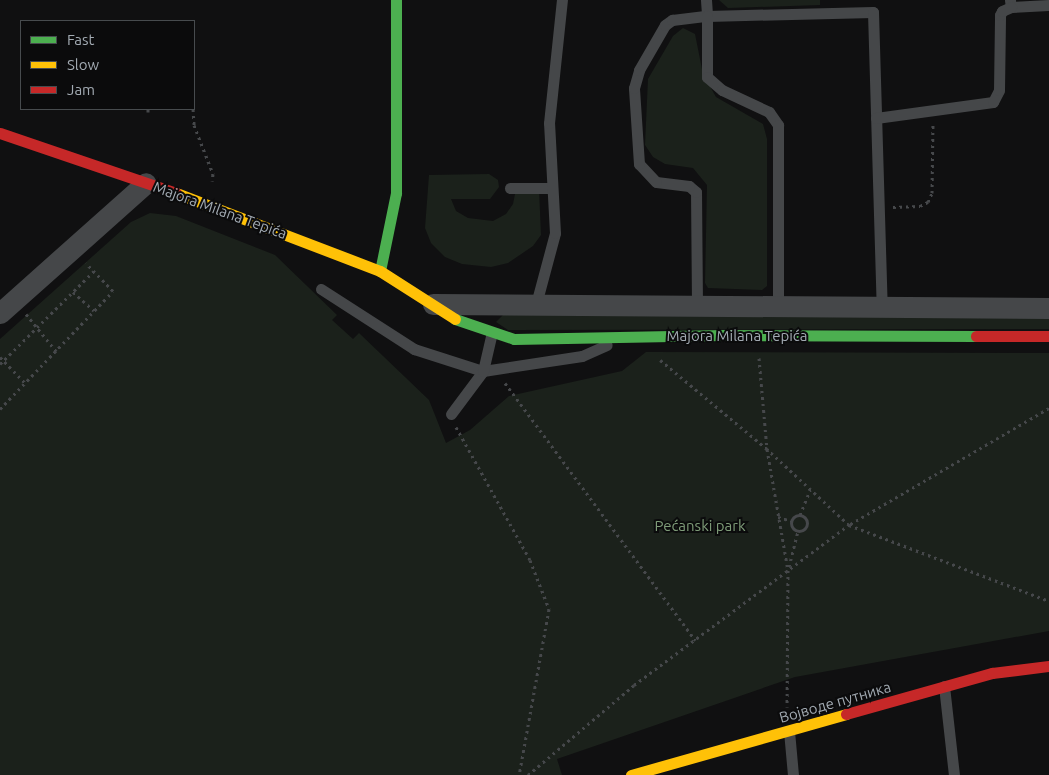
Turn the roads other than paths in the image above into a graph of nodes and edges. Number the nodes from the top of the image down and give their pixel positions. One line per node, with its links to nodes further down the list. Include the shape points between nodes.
1 (396, 0): 12 (street, via 396,192)
2 (562, 0): 11 (lane, via 549,123)
3 (706, 0): 6 (lane)
4 (1011, 3): 5 (lane); 7 (lane, via 1000,15 999,90 993,102)
5 (1049, 5)
6 (707, 16): 7 (lane, via 873,12); 16 (lane, via 672,20 665,25 639,70 634,88 639,164 656,182 689,186 696,192); 17 (lane, via 707,77 722,90 769,112 778,125)
7 (876, 118): 18 (lane)
8 (0, 133): 9 (street, Majora Milana Tepića)
9 (146, 183): 12 (street, Majora Milana Tepića); 20 (street)
10 (510, 188): 11 (lane)
11 (551, 188): 15 (lane, via 556,233)
12 (380, 271): 14 (street, Majora Milana Tepića)
13 (321, 288): 24 (lane, via 414,349)
14 (433, 304): 15 (street, Majora Milana Tepića); 21 (street, Majora Milana Tepića, via 459,322)
15 (536, 304): 16 (street, Majora Milana Tepića)
16 (697, 305): 17 (street, Majora Milana Tepića)
17 (778, 306): 18 (street, Majora Milana Tepića)
18 (882, 308): 19 (street, Majora Milana Tepića)
19 (1049, 308)
20 (0, 313)
21 (491, 334): 22 (street, Majora Milana Tepića, via 514,339); 24 (lane)
22 (627, 336): 23 (street, Majora Milana Tepića); 24 (lane, via 582,356)
23 (1049, 336)
24 (483, 371): 25 (lane)
25 (451, 414)
26 (1049, 666): 27 (street, Војводе путника, via 992,673)
27 (944, 686): 28 (street, Војводе путника); 31 (lane)
28 (789, 731): 29 (street, Војводе путника); 30 (lane)
29 (630, 775)
30 (793, 775)
31 (954, 775)

